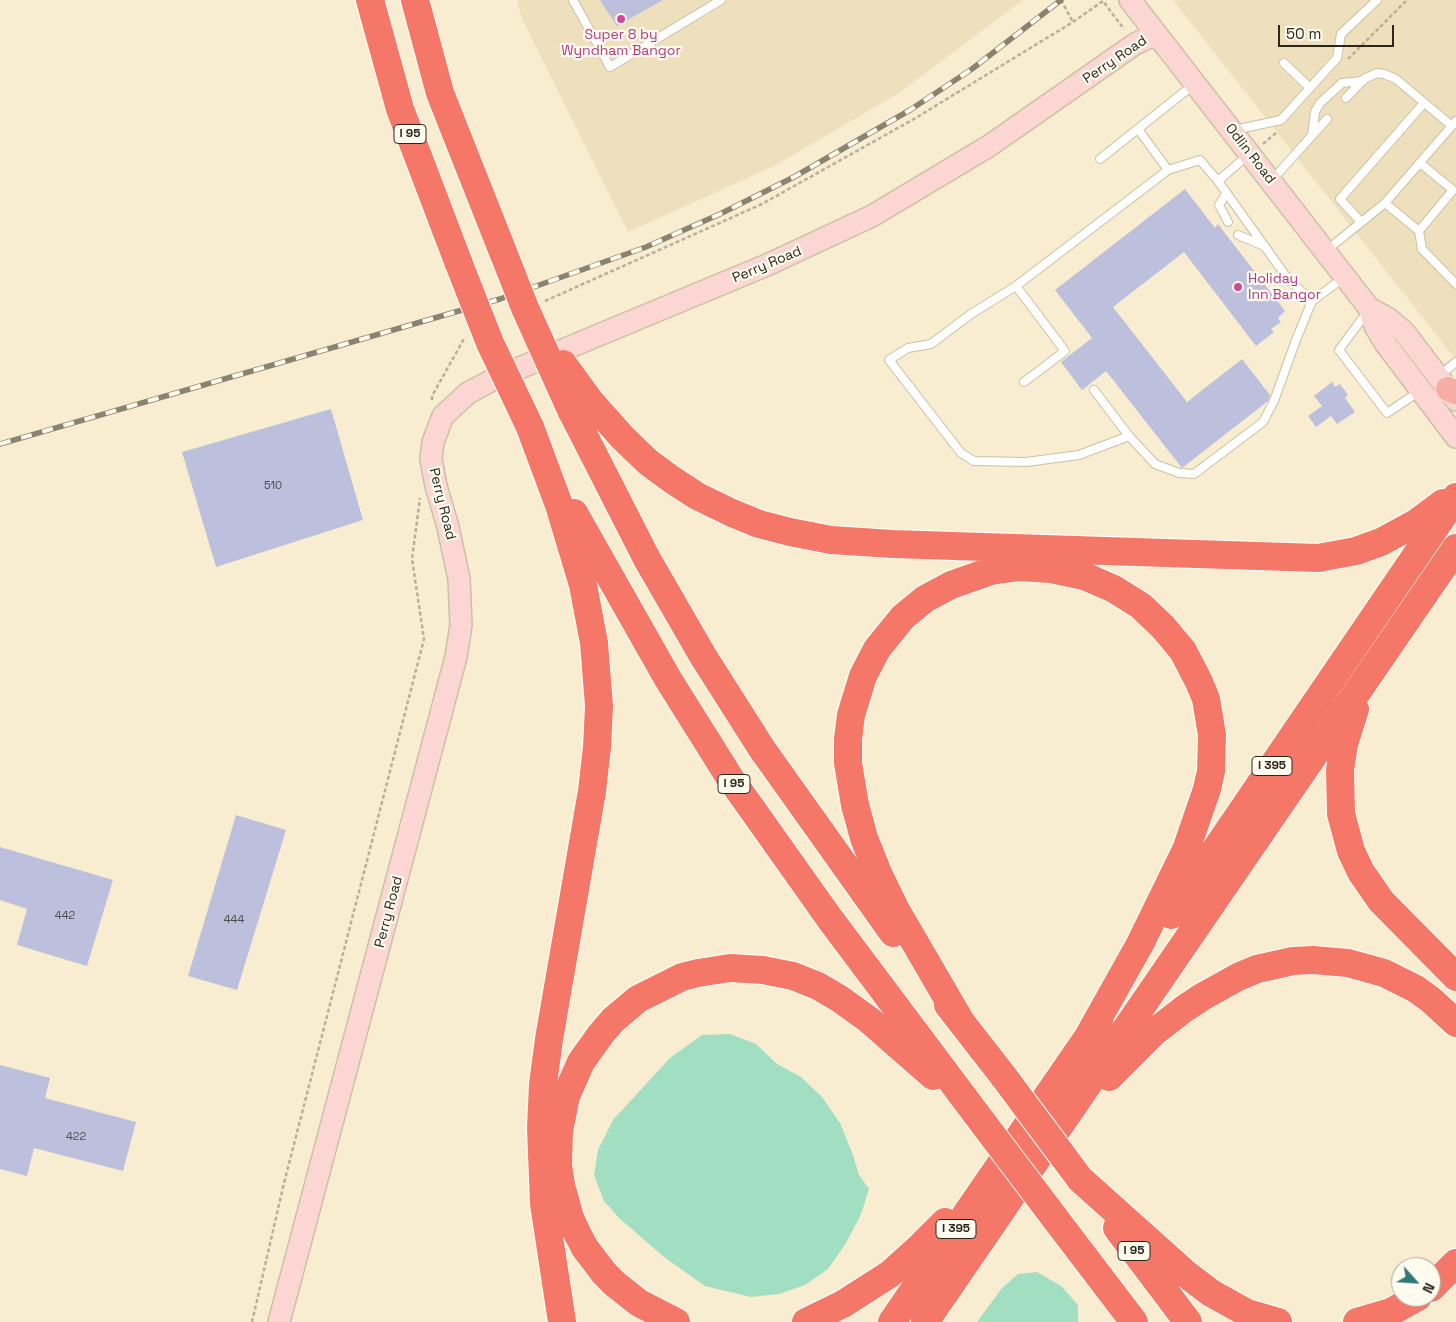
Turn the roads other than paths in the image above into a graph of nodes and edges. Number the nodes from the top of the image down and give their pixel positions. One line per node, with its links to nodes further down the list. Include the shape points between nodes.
1 (370, 0): 44 (highway, I 95, bridge, via 400,109 490,343)
2 (415, 0): 43 (highway, I 95, bridge, via 440,94 514,280)
3 (573, 0): 4 (lane, via 610,67)
4 (721, 0)
5 (1130, 0): 7 (street, Odlin Road)
6 (1377, 0): 11 (lane, via 1341,34 1337,58)
7 (1156, 34): 10 (street, Odlin Road); 64 (street, Perry Road, via 1135,44 989,146 872,216 760,268 498,377 468,393 444,416 433,442 432,459 459,579 461,625 456,657)
8 (1284, 63): 11 (lane)
9 (1362, 80): 12 (lane); 13 (lane, via 1377,73 1389,76); 18 (lane, via 1342,83 1320,103 1315,112)
10 (1195, 84): 16 (lane); 17 (street, Odlin Road)
11 (1310, 88): 17 (lane, via 1281,120)
12 (1346, 98)
13 (1424, 103): 15 (lane); 28 (lane, via 1340,199)
14 (1327, 119): 18 (lane)
15 (1454, 124): 21 (lane)
16 (1138, 129): 20 (lane); 22 (lane)
17 (1232, 131): 19 (street, Odlin Road)
18 (1312, 135): 24 (lane)
19 (1249, 154): 23 (lane); 24 (street, Odlin Road)
20 (1100, 159)
21 (1420, 163): 26 (lane); 29 (lane, via 1453,190)
22 (1168, 170): 23 (lane, via 1200,160); 35 (lane)
23 (1218, 181): 25 (lane)
24 (1271, 181): 32 (street, Odlin Road)
25 (1226, 194): 27 (lane, via 1218,205); 31 (lane)
26 (1385, 203): 28 (lane); 29 (lane)
27 (1228, 222)
28 (1361, 222): 32 (lane)
29 (1419, 231): 34 (lane, via 1422,249)
30 (1238, 236): 31 (lane)
31 (1264, 246): 36 (lane, via 1288,279)
32 (1325, 251): 33 (street, Odlin Road)
33 (1345, 277): 36 (lane); 37 (street, Odlin Road)
34 (1456, 284)
35 (1016, 286): 39 (lane, via 1065,351); 45 (lane, via 931,344 908,348 889,360 961,453 974,460 1026,462 1079,455)
36 (1312, 301): 45 (lane, via 1263,422 1194,474 1179,473 1155,464)
37 (1369, 308): 40 (street, Odlin Road, via 1404,332); 42 (street, Odlin Road, via 1379,335); 42 (lane, via 1339,350 1387,413)
38 (1456, 362): 40 (lane)
39 (1024, 382)
40 (1450, 389)
41 (1094, 390): 45 (lane)
42 (1420, 391): 46 (street, Odlin Road)
43 (580, 405): 47 (highway, via 648,462 697,496 759,524 832,540 1318,558 1356,551 1393,537); 52 (highway, I 95, via 647,559 732,703 827,842)
44 (530, 427): 55 (highway, I 95, via 638,629 698,729 830,919); 65 (highway, via 584,586 598,692 594,776 549,1039 543,1092 544,1204)
45 (1130, 436)
46 (1456, 437)
47 (1456, 493)
48 (1456, 497): 54 (highway, I 395)
49 (1454, 552): 50 (highway, I 395)
50 (1373, 669): 51 (highway, via 1352,715 1341,758 1339,788 1345,834 1361,872 1381,901); 57 (highway, I 395)
51 (1456, 977)
52 (960, 1020): 54 (highway, via 896,910 864,838 849,769 851,715 863,676 877,650 898,622 925,599 951,584 991,571 1019,567 1051,569 1084,576 1114,589 1163,627 1183,651 1199,682 1206,699 1212,735 1207,789 1186,850 1140,944); 58 (highway, I 95, bridge)
53 (1456, 1023): 57 (highway, via 1416,989 1384,972 1366,967 1313,960 1257,969 1202,997 1153,1033)
54 (1089, 1035): 56 (highway, I 395)
55 (977, 1115): 62 (highway, I 95, bridge); 66 (highway, via 850,1005 793,976 746,968 713,970 682,978 638,999 600,1034 572,1080 558,1131 558,1165 570,1218 594,1260 626,1294 651,1311)
56 (1020, 1136): 67 (highway, via 958,1208 890,1274); 68 (highway, I 395)
57 (1037, 1159): 59 (highway, I 395)
58 (1080, 1179): 73 (highway, I 95); 74 (highway, via 1211,1293 1247,1312)
59 (967, 1261): 69 (highway, I 395); 70 (highway)
60 (1456, 1263): 61 (highway)
61 (1441, 1278)
62 (1111, 1292): 71 (highway); 72 (highway, I 95)
63 (1400, 1307): 75 (highway)
64 (279, 1322)
65 (562, 1322)
66 (676, 1322)
67 (806, 1322)
68 (892, 1322)
69 (925, 1322)
70 (933, 1322)
71 (1130, 1322)
72 (1134, 1322)
73 (1188, 1322)
74 (1278, 1322)
75 (1357, 1322)

